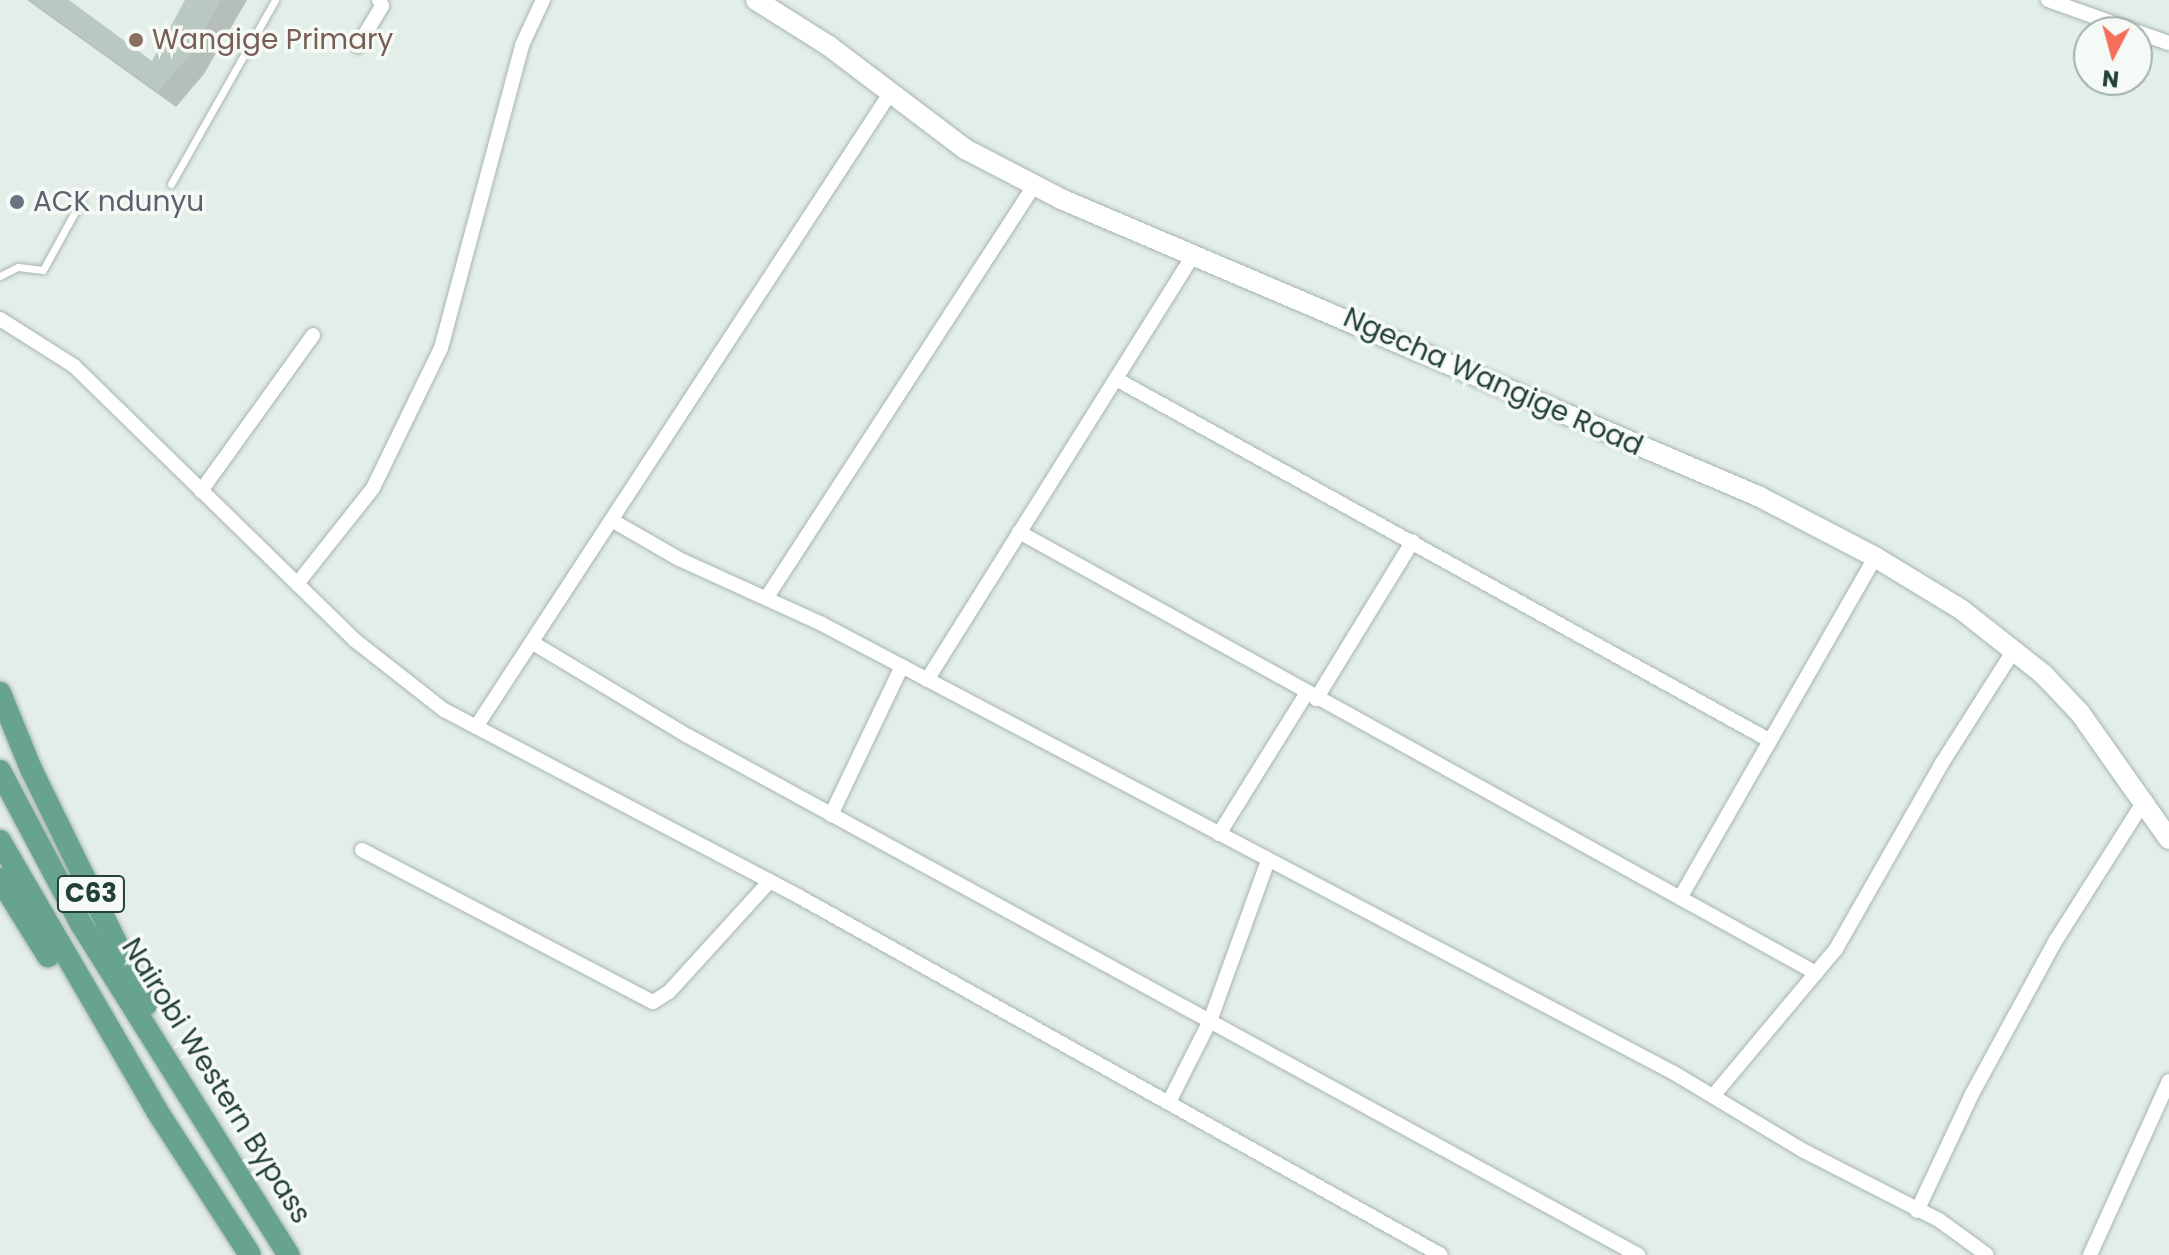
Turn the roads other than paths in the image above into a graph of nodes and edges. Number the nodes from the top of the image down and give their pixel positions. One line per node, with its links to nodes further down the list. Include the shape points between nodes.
1 (275, 0): 9 (lane)
2 (379, 0): 7 (street, via 382,6)
3 (543, 0): 22 (street, via 522,45 441,348 373,488)
4 (756, 0): 8 (street, Ngecha Wangige Road, via 829,46)
5 (2048, 0): 6 (street)
6 (2169, 43)
7 (358, 46)
8 (889, 95): 10 (street, Ngecha Wangige Road, via 965,149); 18 (street)
9 (171, 184)
10 (1034, 186): 12 (street, Ngecha Wangige Road); 23 (street)
11 (81, 201): 13 (lane, via 43,270 18,267)
12 (1194, 254): 16 (street); 21 (street, Ngecha Wangige Road, via 1758,496)
13 (0, 276)
14 (0, 319): 17 (street, via 74,366)
15 (313, 335): 17 (street)
16 (1116, 379): 19 (street); 20 (street)
17 (201, 491): 22 (street)
18 (613, 521): 23 (street, via 679,559); 24 (street)
19 (1019, 532): 27 (street); 29 (street)
20 (1413, 541): 29 (street); 31 (street)
21 (1875, 557): 25 (street, Ngecha Wangige Road, via 1962,610); 31 (street)
22 (297, 584): 30 (street, via 410,686)
23 (767, 597): 26 (street)
24 (533, 643): 30 (street); 34 (street)
25 (2014, 650): 33 (street, Ngecha Wangige Road, via 2080,713); 43 (street, via 1836,949)
26 (902, 666): 27 (street); 34 (street)
27 (927, 680): 35 (street)
28 (0, 693): 46 (main road, C63, via 43,796)
29 (1311, 696): 35 (street); 42 (street)
30 (476, 727): 41 (street)
31 (1767, 739): 42 (street)
32 (0, 771): 46 (main road, Nairobi Western Bypass / C63, via 73,911)
33 (2145, 800): 36 (street, Ngecha Wangige Road); 50 (street, via 2056,940 1972,1094)
34 (831, 815): 44 (street)
35 (1219, 834): 39 (street)
36 (2169, 839)
37 (0, 841): 49 (main road, C63)
38 (362, 850): 41 (street, via 653,1002 669,992)
39 (1268, 861): 44 (street); 47 (street)
40 (0, 879): 49 (main road, C63, via 97,1032)
41 (770, 881): 48 (street)
42 (1680, 898): 43 (street)
43 (1816, 973): 47 (street)
44 (1210, 1021): 48 (street); 54 (street)
45 (2169, 1081): 56 (street)
46 (189, 1091): 52 (main road, Nairobi Western Bypass / C63)
47 (1713, 1096): 50 (street)
48 (1169, 1102): 53 (street)
49 (157, 1111): 51 (main road, C63)
50 (1917, 1211): 55 (street)
51 (250, 1255)
52 (289, 1255)
53 (1441, 1255)
54 (1638, 1255)
55 (1987, 1255)
56 (2090, 1255)

